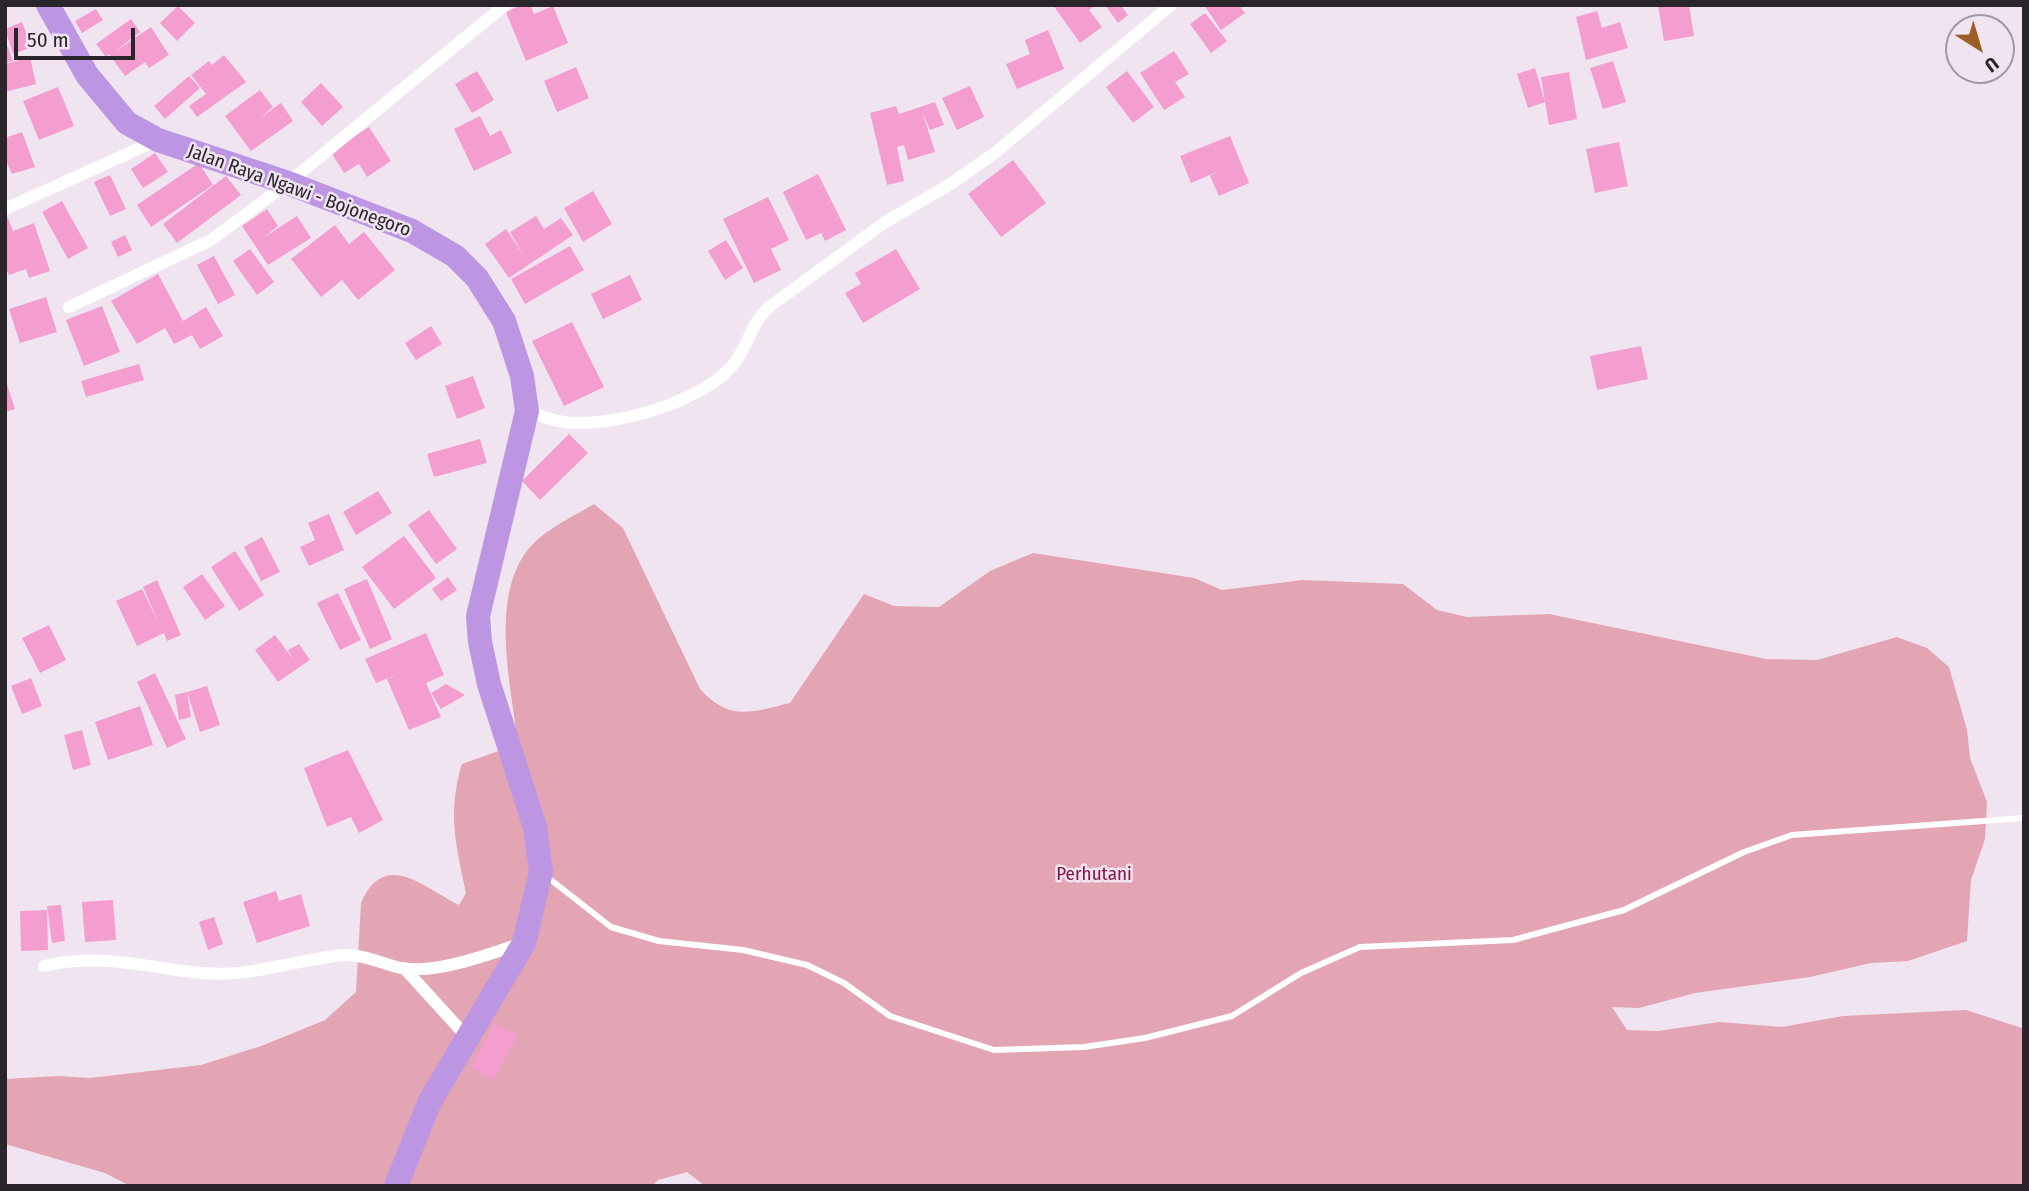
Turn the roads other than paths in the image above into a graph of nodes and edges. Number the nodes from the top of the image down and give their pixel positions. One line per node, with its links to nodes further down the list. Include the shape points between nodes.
1 (48, 5): 4 (highway, Jalan Raya Ngawi - Bojonegoro, via 87,75 111,107 127,123)
2 (505, 5): 5 (street)
3 (1171, 5): 8 (street, via 996,152 884,223 769,307 756,318 736,361 711,387 602,422 564,422)
4 (158, 140): 5 (highway, Jalan Raya Ngawi - Bojonegoro); 6 (street)
5 (288, 183): 7 (street, via 211,240); 8 (highway, Jalan Raya Ngawi - Bojonegoro, via 412,231 455,256 477,278 504,321 522,376)
6 (5, 209)
7 (69, 307)
8 (527, 411): 10 (highway, Jalan Raya Ngawi - Bojonegoro, via 478,616 489,684 535,827)
9 (2024, 818): 10 (lane, via 1792,835 1744,852 1624,910 1513,940 1360,947 1301,973 1232,1016 1145,1038 1084,1047 994,1050 890,1016 844,983 807,965 743,950 659,941 611,927)
10 (541, 872): 11 (highway, Jalan Raya Ngawi - Bojonegoro)
11 (524, 943): 13 (street, via 466,961); 14 (highway, Jalan Raya Ngawi - Bojonegoro)
12 (44, 966): 13 (street, via 111,960 204,973 273,969 353,955)
13 (404, 968): 14 (street)
14 (467, 1037): 15 (highway, Jalan Raya Ngawi - Bojonegoro, via 430,1101)
15 (396, 1186)

